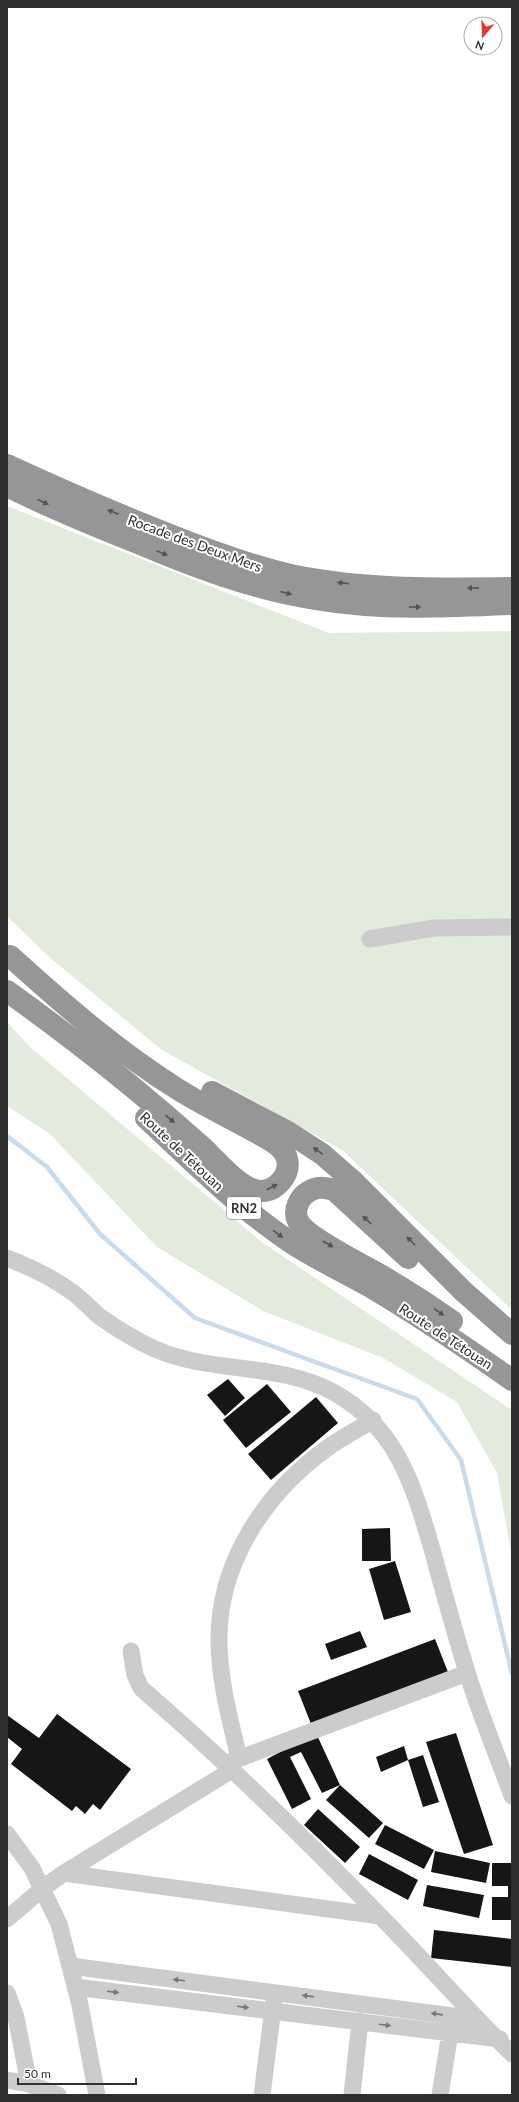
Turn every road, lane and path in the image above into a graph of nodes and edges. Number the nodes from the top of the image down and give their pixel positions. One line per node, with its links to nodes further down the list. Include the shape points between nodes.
1 (7, 465): 3 (highway, Rocade des Deux Mers, one-way to 1, via 446,589 356,584 288,574 185,541)
2 (7, 486): 4 (highway, Rocade des Deux Mers, one-way to 4, via 169,556 212,572 291,594 351,604 386,606)
3 (512, 588)
4 (512, 604)
5 (512, 927): 6 (street, via 434,928)
6 (370, 939)
7 (9, 954): 8 (highway, one-way to 7, via 105,1065 200,1145 238,1182 255,1191 263,1191 277,1186 282,1180 287,1159 274,1143 179,1090 124,1053 80,1019); 11 (highway, one-way to 7, via 464,1292 353,1181 322,1154 151,1057)
8 (7, 992)
9 (7, 995): 14 (highway, Route de Tétouan / RN2, one-way to 14, via 266,1225 302,1250 368,1285 443,1332)
10 (7, 1258): 15 (street, via 50,1277 73,1292 99,1316 127,1335 157,1350 201,1363 280,1374 307,1381 332,1391)
11 (512, 1334)
12 (512, 1348): 13 (highway, one-way to 13, via 334,1190 314,1188 299,1201 296,1214 298,1221 312,1235 434,1308)
13 (512, 1365)
14 (512, 1380)
15 (373, 1420): 17 (street, via 388,1440 410,1481); 18 (street, via 327,1449 285,1485 254,1526 233,1564 223,1603 219,1643)
16 (131, 1651): 18 (street, via 135,1675 141,1688)
17 (467, 1673): 18 (street); 19 (street)
18 (232, 1764): 21 (street); 23 (street)
19 (512, 1796)
20 (7, 1834): 22 (street)
21 (64, 1873): 22 (street); 23 (street)
22 (43, 1888): 24 (street); 25 (street, via 59,1924)
23 (380, 1916): 30 (street)
24 (7, 1919)
25 (70, 1966): 26 (street); 27 (street, one-way to 25)
26 (75, 1987): 29 (street, one-way to 29); 38 (street)
27 (276, 1992): 29 (street); 30 (street, one-way to 27)
28 (7, 1993): 36 (street, via 16,2017)
29 (273, 2010): 31 (street); 39 (street)
30 (476, 2019): 33 (street)
31 (360, 2021): 32 (street, one-way to 32); 40 (street)
32 (450, 2033): 33 (street); 41 (street)
33 (504, 2039): 34 (street)
34 (512, 2054)
35 (7, 2080): 36 (street)
36 (29, 2084): 37 (street)
37 (58, 2095)
38 (97, 2095)
39 (262, 2095)
40 (352, 2095)
41 (440, 2095)

